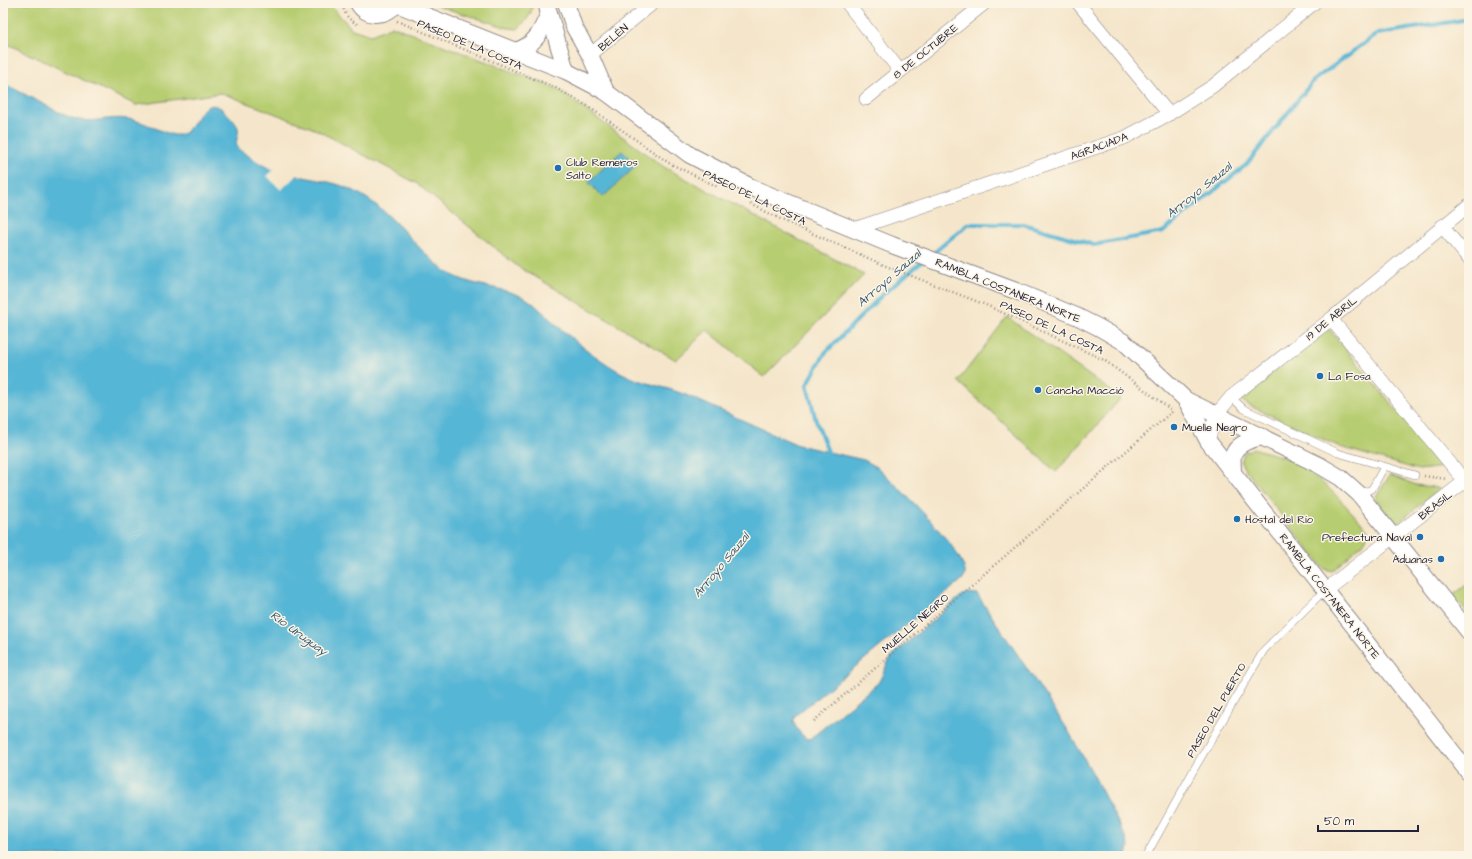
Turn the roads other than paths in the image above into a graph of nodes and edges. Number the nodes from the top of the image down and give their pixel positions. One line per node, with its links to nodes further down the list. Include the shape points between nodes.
1 (358, 3): 2 (street, via 372,14 386,13)
2 (396, 3): 11 (street, RAMBLA COSTANERA NORTE)
3 (566, 3): 12 (street, via 574,27)
4 (653, 3): 12 (street, BELÉN)
5 (847, 3): 14 (street)
6 (985, 3): 14 (street, 8 DE OCTUBRE)
7 (1078, 3): 18 (street)
8 (1314, 3): 18 (street, AGRACIADA, via 1213,86)
9 (548, 8): 10 (street); 11 (street, via 544,26 534,41)
10 (558, 46): 12 (street); 13 (street); 15 (street)
11 (516, 51): 13 (street, RAMBLA COSTANERA NORTE)
12 (590, 55): 16 (street)
13 (534, 58): 15 (street, RAMBLA COSTANERA NORTE)
14 (900, 70): 17 (street, 8 DE OCTUBRE)
15 (566, 71): 16 (street, RAMBLA COSTANERA NORTE)
16 (606, 92): 21 (street, RAMBLA COSTANERA NORTE, via 690,155 715,170)
17 (866, 98)
18 (1169, 114): 21 (street, AGRACIADA, via 1124,138)
19 (1469, 205): 20 (street, 19 DE ABRIL)
20 (1442, 226): 22 (street); 23 (street, 19 DE ABRIL)
21 (854, 229): 25 (street, RAMBLA COSTANERA NORTE, via 1016,291 1098,327 1124,342)
22 (1469, 259)
23 (1331, 319): 24 (street, 19 DE ABRIL); 32 (street)
24 (1231, 397): 26 (street, 19 DE ABRIL); 29 (lane, via 1244,409 1338,453)
25 (1186, 400): 26 (street); 28 (street, RAMBLA COSTANERA NORTE)
26 (1216, 414): 27 (street); 28 (street, 19 DE ABRIL)
27 (1263, 437): 30 (street, via 1249,440 1238,448 1233,455); 33 (street, via 1341,478)
28 (1208, 441): 30 (street, RAMBLA COSTANERA NORTE)
29 (1384, 467): 31 (lane); 33 (lane, via 1372,489)
30 (1233, 472): 35 (street, RAMBLA COSTANERA NORTE)
31 (1415, 475)
32 (1468, 482): 34 (street, BRASIL)
33 (1359, 494): 34 (street)
34 (1393, 537): 35 (street, BRASIL); 36 (street)
35 (1325, 590): 37 (street, RAMBLA COSTANERA NORTE); 38 (lane, PASEO DEL PUERTO, via 1264,650)
36 (1469, 632)
37 (1469, 774)
38 (1146, 856)

